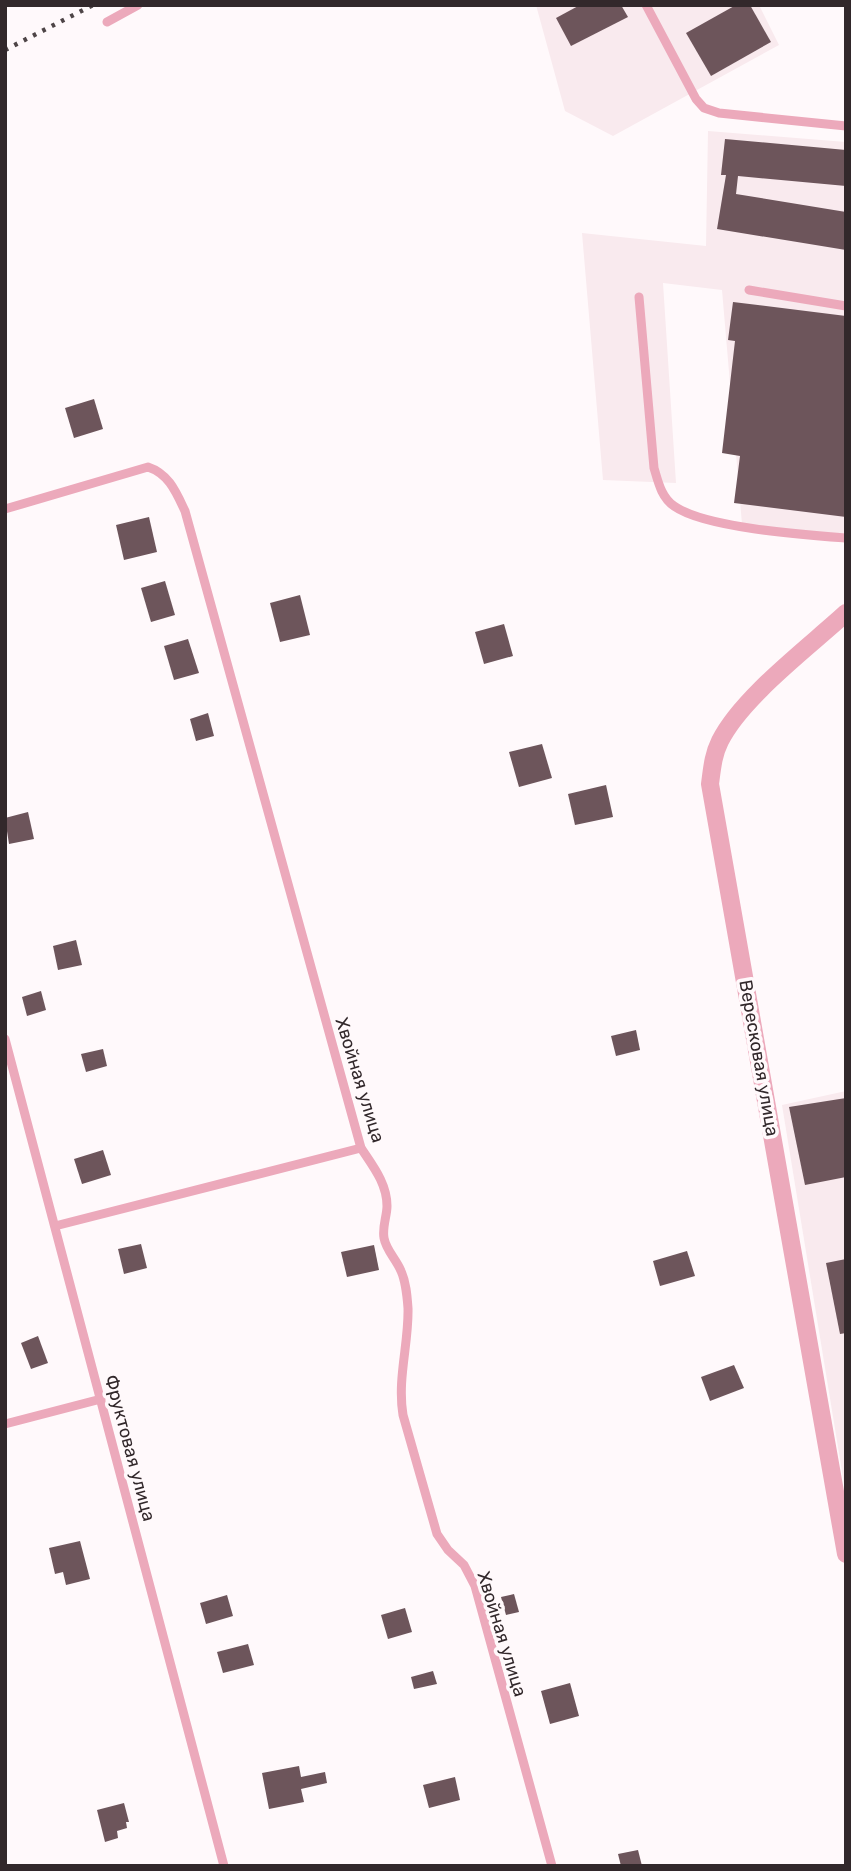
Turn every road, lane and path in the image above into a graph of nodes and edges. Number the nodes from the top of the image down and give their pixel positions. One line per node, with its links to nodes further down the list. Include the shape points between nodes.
1 (138, 5): 3 (lane)
2 (646, 5): 4 (lane, via 704,108)
3 (107, 22)
4 (846, 125)
5 (749, 290): 7 (lane)
6 (639, 297): 9 (lane, via 653,468 672,505 742,526)
7 (846, 306)
8 (5, 509): 12 (lane, Хвойная улица, via 148,467 167,478 185,511)
9 (846, 538)
10 (846, 613): 16 (street, Вересковая улица, via 748,702 721,740 710,783)
11 (5, 1039): 13 (lane, Фруктовая улица)
12 (360, 1148): 13 (lane); 18 (lane, Хвойная улица, via 385,1191 385,1243 405,1282 403,1415 436,1534 464,1565 475,1586)
13 (55, 1226): 14 (lane, Фруктовая улица)
14 (101, 1399): 15 (lane); 17 (lane, Фруктовая улица)
15 (5, 1424)
16 (846, 1554)
17 (224, 1866)
18 (552, 1866)

